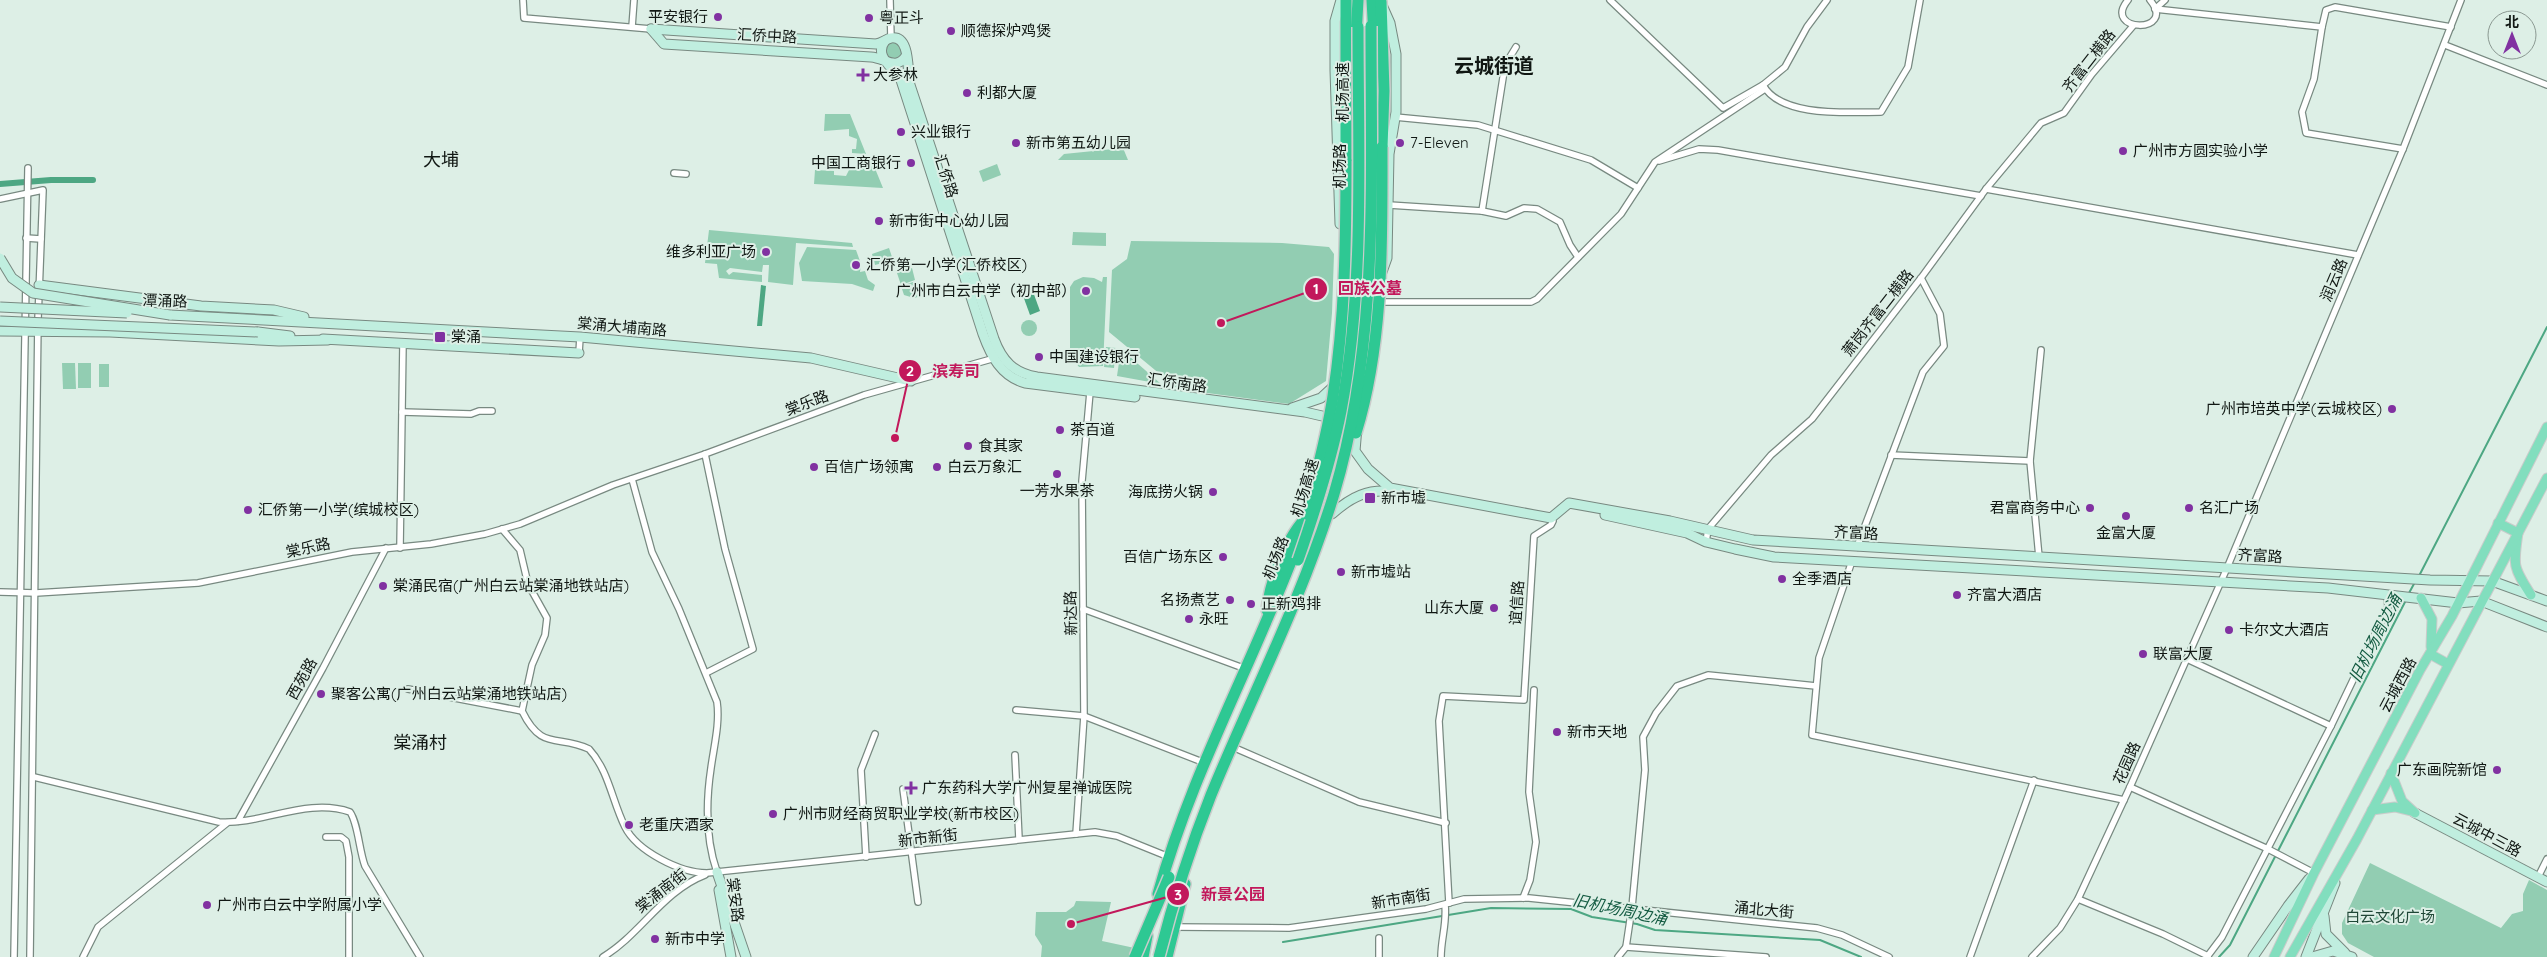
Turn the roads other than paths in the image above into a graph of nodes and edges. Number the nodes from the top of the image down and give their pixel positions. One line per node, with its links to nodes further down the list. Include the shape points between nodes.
1 (524, 0): 17 (street, 汇侨中路, via 524,18)
2 (634, 0): 17 (street)
3 (890, 0): 22 (street)
4 (1341, 0): 49 (main road, via 1335,34 1340,227)
5 (1348, 0): 21 (main road); 97 (highway, bridge, via 1346,258 1336,372)
6 (1358, 0): 21 (highway, 机场路); 97 (highway, 机场高速, bridge, via 1358,219 1352,330 1336,434)
7 (1377, 0): 30 (main road, via 1394,40); 52 (highway); 88 (highway, 机场高速, bridge, via 1367,300 1351,423); 88 (highway, bridge, via 1384,91 1380,259 1372,359 1358,427)
8 (1610, 0): 28 (street, via 1723,108)
9 (1827, 0): 28 (street, via 1807,26 1785,67)
10 (1920, 0): 28 (street, via 1908,66 1881,112 1819,112 1789,105)
11 (2128, 0): 16 (street, via 2124,14)
12 (2150, 0): 15 (street)
13 (2165, 0): 15 (street)
14 (2461, 0): 18 (street, 润云路)
15 (2155, 9): 16 (street, via 2150,22 2142,27); 19 (street)
16 (2133, 26): 29 (street, 齐富二横路)
17 (632, 27): 20 (street, 汇侨中路)
18 (2451, 27): 19 (street, via 2335,7 2326,10); 23 (street, 润云路)
19 (2322, 28): 32 (street, via 2314,79 2302,112 2306,132)
20 (651, 29): 22 (main road, 汇侨中路, via 876,44); 26 (main road, 汇侨中路, via 664,44 871,57)
21 (1356, 31): 49 (highway, 机场路)
22 (888, 40): 25 (main road, via 903,42); 26 (main road, via 881,51)
23 (2445, 45): 27 (street); 32 (street, 润云路)
24 (1516, 47): 31 (street, via 1504,65)
25 (906, 56): 26 (main road, via 896,64); 66 (main road, 汇侨路, via 910,85)
26 (887, 62): 66 (main road, 汇侨路, via 901,80 983,334)
27 (2547, 85)
28 (1764, 87): 33 (street)
29 (2064, 113): 38 (street, 萧岗齐富二横路, via 2041,123)
30 (1395, 117): 31 (street, via 1478,125); 42 (main road, via 1389,154)
31 (1494, 130): 37 (street, via 1591,160); 43 (street)
32 (2403, 149): 46 (street, 润云路)
33 (1655, 162): 37 (street); 40 (street, via 1699,149 1718,150)
34 (28, 168): 39 (street)
35 (674, 173): 36 (street)
36 (686, 174)
37 (1638, 188): 47 (street, via 1621,214)
38 (1986, 188): 40 (street, 萧岗齐富二横路); 46 (street)
39 (28, 193): 41 (street); 44 (street); 45 (street, via 43,190)
40 (1981, 196): 50 (street, 萧岗齐富二横路)
41 (0, 199)
42 (1389, 205): 43 (street); 52 (main road, via 1387,258)
43 (1482, 211): 47 (street, via 1506,216 1524,208 1537,209 1560,222)
44 (26, 238): 45 (street); 59 (street)
45 (41, 239): 51 (street)
46 (2358, 255): 99 (street, 润云路)
47 (1578, 257): 53 (street, via 1531,302)
48 (0, 258): 55 (main road, bridge, via 12,278 34,293)
49 (1354, 260): 67 (highway, 机场路)
50 (1921, 278): 79 (street, via 1940,314 1944,346 1923,372); 87 (street, 萧岗齐富二横路, via 1812,419 1771,455)
51 (39, 285): 57 (main road, via 183,304 274,310); 60 (street)
52 (1372, 285): 53 (highway)
53 (1371, 302): 74 (highway)
54 (0, 307): 55 (main road, 潭涌路, bridge)
55 (170, 315): 57 (main road, 潭涌路)
56 (0, 321): 62 (main road, 潭涌路, bridge, via 258,332)
57 (329, 323): 61 (main road, 棠涌大埔南路)
58 (0, 331): 59 (main road)
59 (24, 332): 60 (main road); 104 (street)
60 (38, 333): 62 (main road, via 110,332 279,341); 105 (street)
61 (580, 337): 65 (street); 68 (main road, 棠涌大埔南路, via 811,358)
62 (328, 340): 63 (main road, 棠涌大埔南路)
63 (403, 343): 65 (main road, 棠涌大埔南路); 73 (street)
64 (2040, 350): 80 (street)
65 (580, 353)
66 (998, 357): 68 (street, 棠乐路); 69 (main road, 汇侨南路, via 1025,375); 70 (main road, 汇侨南路, via 1000,368 1017,381)
67 (1343, 376): 71 (main road, via 1321,398); 75 (highway, 机场路)
68 (910, 381): 78 (street, 棠乐路)
69 (1108, 391): 70 (main road, 汇侨南路); 71 (main road, 汇侨南路); 75 (main road, 汇侨南路)
70 (1090, 392): 112 (street, 新达路, via 1082,481)
71 (1285, 410): 75 (main road, 汇侨南路)
72 (492, 411): 73 (street, via 471,414)
73 (402, 412): 94 (street)
74 (1357, 414): 77 (highway); 84 (main road, via 1354,446 1368,469 1390,488)
75 (1335, 422): 77 (main road, 汇侨南路); 117 (highway, 机场路, via 1308,516 1295,530 1287,546 1270,595 1267,623)
76 (2547, 427): 85 (main road, 云城西路)
77 (1354, 430): 83 (highway)
78 (706, 454): 82 (street, 棠乐路); 118 (street, via 725,549 753,649)
79 (1891, 455): 80 (street); 92 (street)
80 (2030, 461): 96 (street)
81 (2547, 478): 89 (main road)
82 (632, 479): 86 (street, 棠乐路); 118 (street, via 652,552)
83 (1332, 514): 84 (main road, via 1354,496 1390,491); 127 (highway, via 1297,607)
84 (1552, 520): 87 (main road, 齐富路, via 1569,503); 90 (main road, 齐富路, via 1569,508 1687,533); 140 (street, 谊信路, via 1550,526 1534,536 1524,700 1443,696 1439,721)
85 (2498, 523): 89 (main road); 101 (main road, 云城西路)
86 (502, 529): 94 (street, 棠乐路); 123 (street, via 520,550 528,584 547,618 546,635 532,665)
87 (1708, 529): 90 (street); 91 (main road, 齐富路)
88 (1323, 530): 175 (highway, 机场高速, bridge, via 1296,601 1205,811)
89 (2518, 533): 102 (main road); 106 (main road, via 2514,566)
90 (1706, 542): 95 (main road, 齐富路)
91 (1776, 542): 92 (main road, 齐富路); 95 (main road)
92 (1857, 547): 96 (main road, 齐富路)
93 (386, 548): 94 (street, 棠乐路); 105 (street, 棠乐路, via 198,583); 138 (street, 西苑路)
94 (400, 548)
95 (1774, 557): 98 (main road, 齐富路)
96 (2039, 557): 99 (main road, 齐富路)
97 (1298, 560): 152 (highway, 机场高速, via 1209,768)
98 (1852, 561): 100 (main road, 齐富路); 119 (street, via 1819,658)
99 (2227, 568): 100 (street, 花园路); 101 (main road, 齐富路)
100 (2222, 581): 107 (main road, 齐富路); 115 (street, 花园路)
101 (2468, 581): 102 (main road, 齐富路); 111 (main road, 云城西路)
102 (2492, 582): 106 (main road); 110 (main road)
103 (0, 592): 104 (street, 棠乐路)
104 (21, 593): 105 (street, 棠乐路); 165 (street)
105 (36, 593): 131 (street)
106 (2530, 594): 109 (main road)
107 (2387, 595): 108 (main road, 齐富路); 125 (street, via 2388,607)
108 (2421, 598): 111 (main road); 114 (main road, via 2433,624)
109 (2547, 600)
110 (2481, 601): 111 (main road); 113 (main road); 116 (main road)
111 (2458, 603): 114 (main road, 云城西路)
112 (1083, 609): 117 (street); 124 (street, 新达路)
113 (2547, 628)
114 (2430, 654): 116 (main road); 151 (main road, 云城西路)
115 (2187, 659): 125 (street); 133 (street, 花园路)
116 (2448, 664): 130 (main road)
117 (1247, 669): 129 (highway)
118 (706, 673): 150 (street, via 718,713 709,793 709,830)
119 (1816, 686): 132 (street, via 1812,735); 159 (street, via 1708,675 1677,686 1643,737 1645,770)
120 (408, 689): 123 (street)
121 (1534, 690): 155 (street, via 1530,792 1536,842 1530,880)
122 (1016, 710): 124 (street)
123 (522, 711): 150 (street, via 532,728 544,739 584,746 593,753 610,784 626,829 638,842 657,857 681,869)
124 (1084, 716): 129 (street); 141 (street, 新达路)
125 (2331, 726): 144 (street)
126 (875, 734): 146 (street, via 861,770)
127 (1235, 748): 140 (street, via 1359,802); 161 (highway, via 1199,840)
128 (1014, 755): 143 (street)
129 (1206, 763): 147 (highway)
130 (2391, 774): 136 (main road); 137 (main road, via 2402,801)
131 (34, 777): 139 (street, via 191,817); 166 (street)
132 (2034, 780): 135 (street); 182 (street)
133 (2130, 787): 135 (street, 花园路); 144 (street)
134 (903, 789): 145 (street, via 908,844)
135 (2124, 800): 156 (street, 花园路)
136 (2372, 810): 137 (main road, via 2395,807); 149 (main road)
137 (2415, 813): 153 (main road, 云城中三路)
138 (238, 821): 139 (street); 169 (street, via 320,807 350,812 356,820 359,851 365,866)
139 (227, 823): 167 (street, via 98,927)
140 (1446, 823): 158 (street)
141 (1076, 834): 143 (street, 新市新街); 147 (street, 新市新街, via 1106,834)
142 (326, 837): 168 (street, via 341,837 346,841 349,857)
143 (1019, 839): 145 (street, 新市新街)
144 (2268, 849): 151 (street); 184 (street, via 2222,938)
145 (912, 852): 146 (street, 新市新街); 157 (street)
146 (866, 857): 150 (street, 新市新街)
147 (1169, 857): 174 (highway)
148 (2547, 859): 153 (street)
149 (2340, 870): 160 (main road); 187 (main road)
150 (717, 872): 170 (street, 棠涌南街, via 701,876 664,902 623,943); 171 (main road, 棠安路); 172 (main road, 棠安路)
151 (2314, 873): 185 (main road); 186 (main road, 云城西路)
152 (1168, 877): 173 (highway, bridge); 174 (highway, 机场高速, bridge)
153 (2538, 877): 154 (main road, 云城中三路)
154 (2547, 882)
155 (1522, 898): 158 (street, 新市南街, via 1473,899); 159 (street, 新市南街)
156 (2078, 899): 183 (street, 花园路, via 2051,939); 184 (street, via 2163,934)
157 (918, 902)
158 (1447, 906): 161 (street, 新市南街, via 1289,928); 178 (street, via 1441,935)
159 (1632, 907): 163 (street); 181 (street, 涌北大街, via 1817,928 1842,935)
160 (2325, 911): 164 (main road, via 2326,934); 188 (main road)
161 (1174, 926): 176 (highway)
162 (1379, 938): 177 (street)
163 (1626, 947): 179 (street); 180 (street)
164 (2348, 955): 189 (main road, via 2332,951)
165 (14, 957)
166 (30, 957)
167 (83, 957)
168 (349, 957)
169 (420, 957)
170 (603, 957)
171 (731, 957)
172 (746, 957)
173 (1135, 957)
174 (1144, 957)
175 (1159, 957)
176 (1167, 957)
177 (1379, 957)
178 (1441, 957)
179 (1618, 957)
180 (1766, 957)
181 (1889, 957)
182 (1970, 957)
183 (2033, 957)
184 (2207, 957)
185 (2253, 957)
186 (2274, 957)
187 (2290, 957)
188 (2306, 957)
189 (2312, 957)

